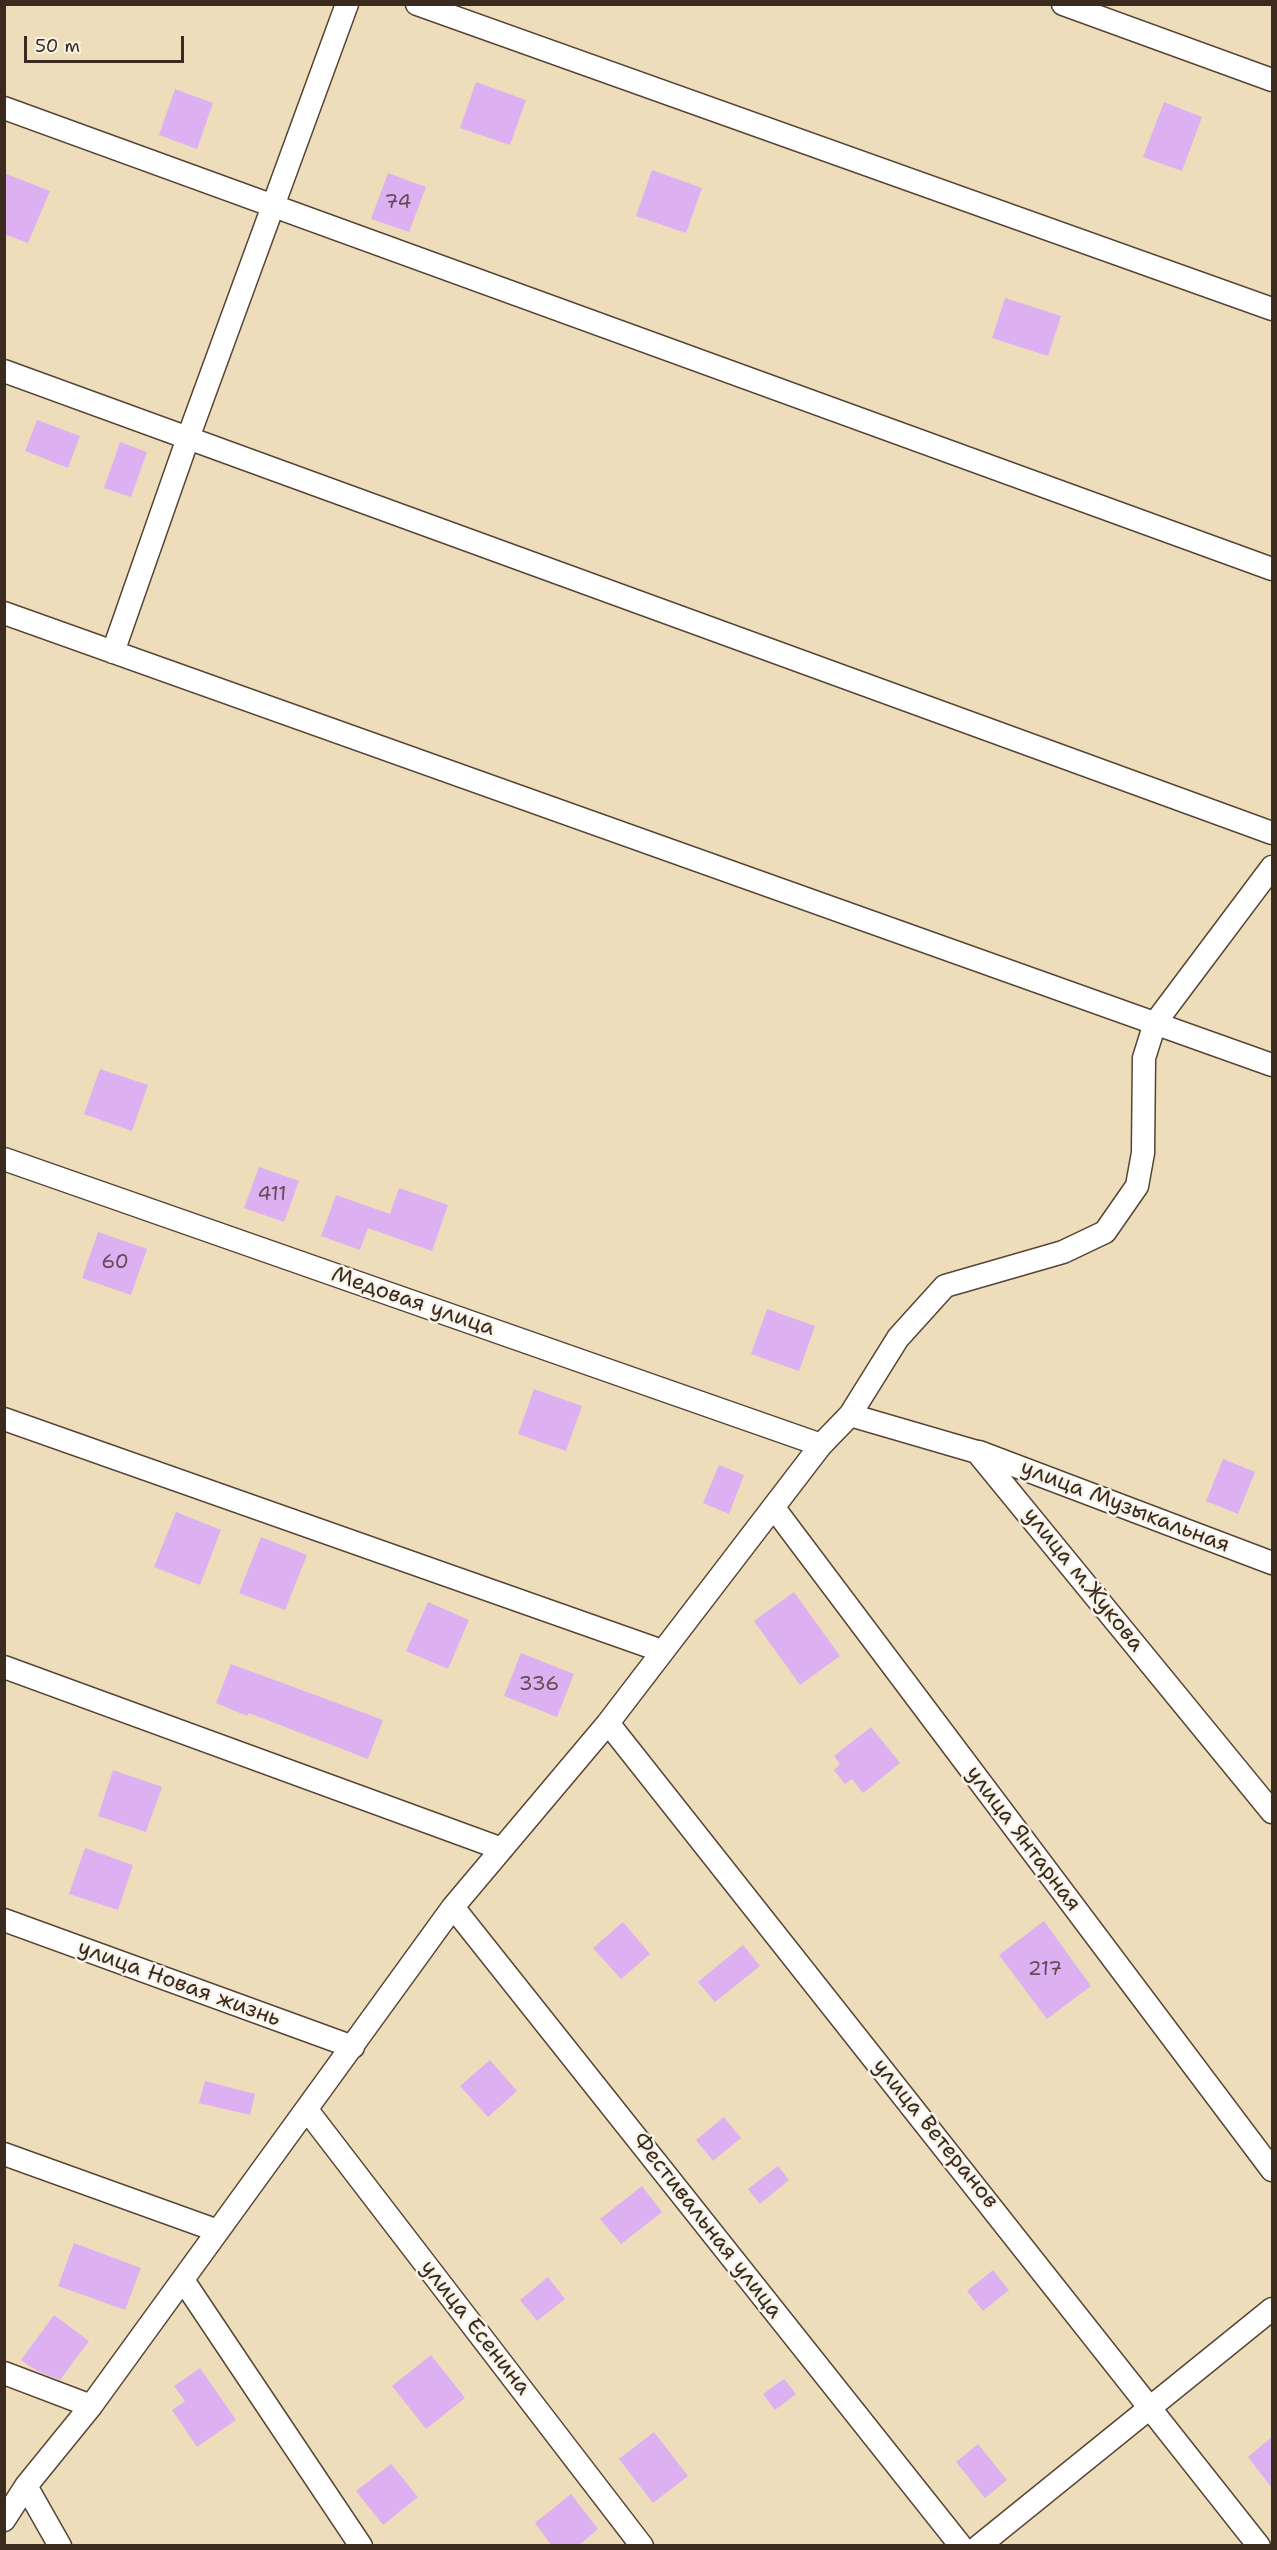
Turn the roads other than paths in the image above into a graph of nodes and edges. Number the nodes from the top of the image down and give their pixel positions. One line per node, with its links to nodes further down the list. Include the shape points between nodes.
1 (347, 4): 6 (street)
2 (417, 4): 7 (street)
3 (1063, 4): 4 (street)
4 (1272, 80)
5 (4, 108): 6 (street)
6 (273, 206): 9 (street); 10 (street)
7 (1272, 309)
8 (4, 371): 9 (street)
9 (188, 438): 12 (street); 13 (street)
10 (1272, 569)
11 (4, 613): 12 (street)
12 (113, 652): 15 (street)
13 (1272, 833)
14 (1272, 867): 15 (street)
15 (1155, 1023): 16 (street); 18 (street, via 1143,1058 1143,1153 1137,1186 1105,1232 1063,1252 945,1286 898,1338)
16 (1272, 1065)
17 (4, 1159): 20 (street, Медовая улица)
18 (849, 1415): 20 (street); 21 (street)
19 (4, 1419): 24 (street)
20 (821, 1445): 22 (street)
21 (977, 1452): 23 (street, улица Музыкальная); 27 (street, улица м.Жукова)
22 (774, 1508): 24 (street); 34 (street, улица Янтарная)
23 (1272, 1563)
24 (662, 1651): 26 (street)
25 (4, 1667): 28 (street)
26 (608, 1723): 28 (street); 40 (street, улица Ветеранов)
27 (1272, 1812)
28 (502, 1849): 29 (street)
29 (453, 1906): 31 (street); 46 (street, Фестивальная улица)
30 (4, 1920): 31 (street, улица Новая жизнь)
31 (353, 2047): 32 (street)
32 (307, 2110): 35 (street); 45 (street, улица Есенина)
33 (4, 2154): 35 (street)
34 (1272, 2170)
35 (218, 2231): 36 (street)
36 (183, 2280): 39 (street); 44 (street)
37 (1272, 2309): 40 (street)
38 (4, 2373): 39 (street)
39 (91, 2406): 41 (street)
40 (1153, 2408): 47 (street); 48 (street, улица Ветеранов)
41 (26, 2486): 42 (street); 43 (street)
42 (4, 2520)
43 (60, 2546)
44 (361, 2546)
45 (642, 2546)
46 (961, 2546)
47 (980, 2546)
48 (1259, 2546)

